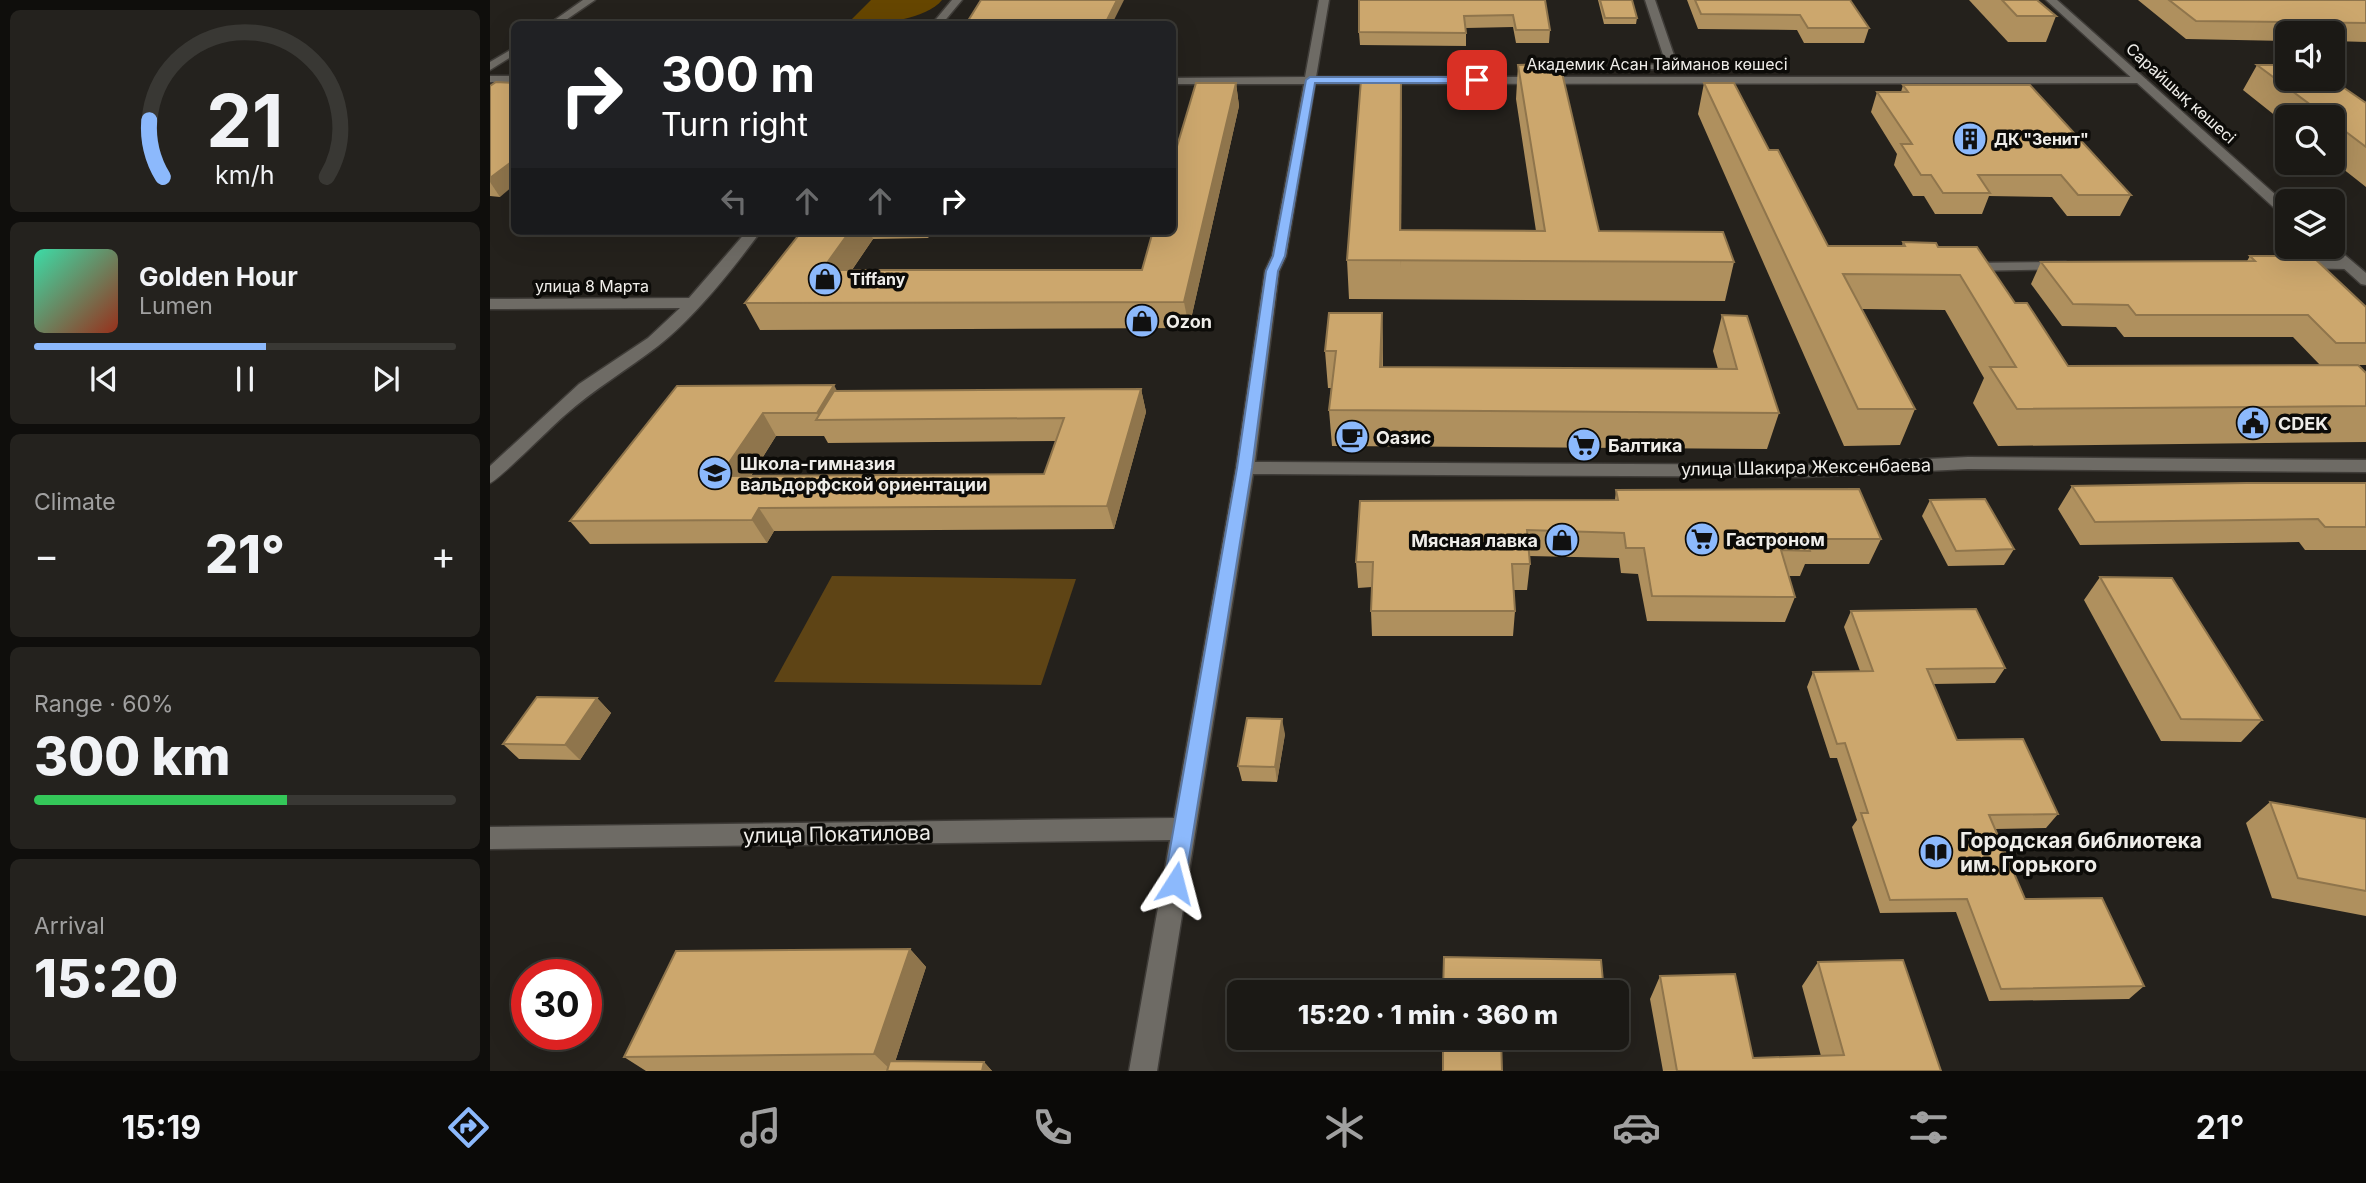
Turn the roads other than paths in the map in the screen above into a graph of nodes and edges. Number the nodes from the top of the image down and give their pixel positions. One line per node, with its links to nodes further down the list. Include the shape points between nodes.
1 (590, 0): 6 (street)
2 (957, 0): 7 (street)
3 (1324, 0): 16 (street)
4 (1650, 0): 9 (street)
5 (2051, 0): 13 (street, Сарайшық көшесі)
6 (558, 21)
7 (940, 21)
8 (511, 53): 14 (street)
9 (1673, 66): 10 (street, Академик Асан Тайманов көшесі); 11 (street, Академик Асан Тайманов көшесі)
10 (1632, 67)
11 (1729, 67)
12 (2101, 67): 13 (street)
13 (2126, 67): 19 (street, Сарайшық көшесі)
14 (490, 68): 15 (street)
15 (511, 69)
16 (1312, 71): 19 (street, Академик Асан Тайманов көшесі); 20 (street, Академик Асан Тайманов көшесі); 32 (street, via 1279,256 1272,271)
17 (490, 79): 18 (street)
18 (511, 79)
19 (2141, 80): 21 (street, Сарайшық көшесі)
20 (1176, 81)
21 (2275, 201)
22 (751, 235): 29 (street)
23 (2340, 259): 25 (street)
24 (2276, 265): 25 (street)
25 (2347, 265): 28 (street)
26 (2084, 266): 27 (street)
27 (1947, 267)
28 (2366, 281)
29 (693, 303): 30 (street, улица 8 Марта); 33 (street, via 654,341 585,388)
30 (490, 304)
31 (2366, 466): 32 (street, улица Шакира Жексенбаева, via 1968,463 1804,471)
32 (1245, 468): 34 (street)
33 (490, 477)
34 (1183, 829): 35 (street, улица Покатилова); 36 (street)
35 (490, 838)
36 (1143, 1071)

